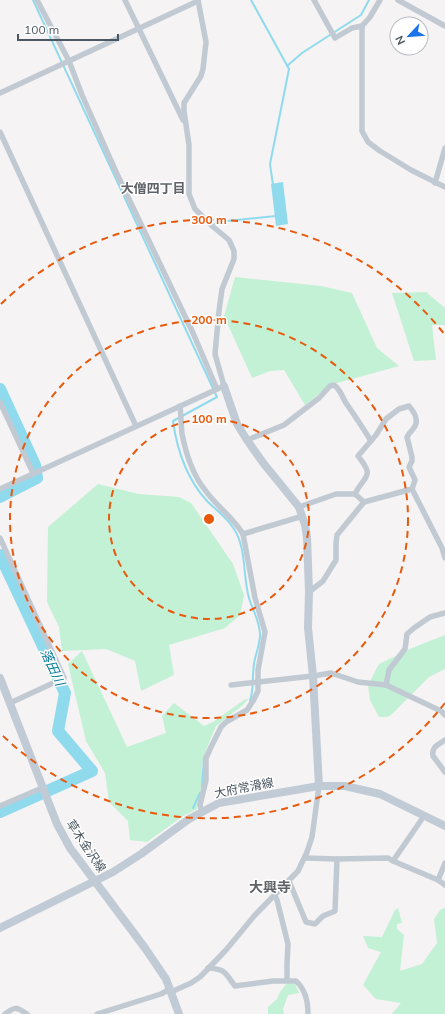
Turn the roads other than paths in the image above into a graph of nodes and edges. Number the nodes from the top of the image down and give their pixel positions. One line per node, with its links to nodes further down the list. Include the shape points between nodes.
1 (37, 0): 10 (street)
2 (125, 0): 9 (street)
3 (198, 0): 9 (street); 12 (street, via 206,42 201,76 184,103)
4 (314, 0): 7 (street, via 335,38 352,28)
5 (380, 0): 7 (street, via 370,18)
6 (398, 0): 8 (street)
7 (362, 26): 15 (street, via 362,131 368,142 380,151)
8 (445, 26)
9 (139, 29): 10 (street); 12 (street)
10 (69, 61): 11 (street); 17 (street, via 117,174)
11 (0, 93)
12 (186, 126): 17 (street, via 190,200 202,217 229,240 234,252 234,259 222,289 219,311 215,354)
13 (0, 132): 20 (street)
14 (445, 148): 15 (street)
15 (435, 183): 16 (street)
16 (445, 187)
17 (221, 388): 19 (street); 21 (main road)
18 (0, 402): 23 (street)
19 (180, 406): 20 (street); 30 (street, via 182,434 194,473 204,490 236,522)
20 (136, 426): 23 (street)
21 (247, 440): 22 (street, via 284,425 334,385); 28 (main road)
22 (371, 441): 24 (street, via 386,419 409,406 416,415 416,426 407,437 412,457 409,467 415,480); 26 (street, via 358,456 368,474)
23 (33, 473): 25 (street)
24 (412, 488): 27 (street); 33 (street)
25 (0, 489)
26 (355, 494): 27 (street); 28 (street, via 336,494)
27 (364, 502): 35 (street, via 337,535 337,558 333,565 323,581)
28 (299, 507): 29 (main road)
29 (303, 516): 30 (street); 35 (main road, via 307,537)
30 (243, 534): 39 (street, via 255,598 265,632)
31 (0, 538): 42 (street, via 64,678)
32 (445, 540): 33 (street)
33 (439, 543): 34 (street)
34 (445, 558)
35 (309, 592): 37 (main road, via 308,628)
36 (445, 613): 41 (street, via 430,618 408,634 405,648 389,670)
37 (313, 676): 39 (street); 41 (street, via 331,673 358,682); 46 (main road)
38 (0, 678): 42 (main road, 草木金沢線)
39 (257, 682): 40 (street); 49 (street, via 258,691 250,706 221,727 210,747 206,758 206,780 200,805)
40 (231, 685)
41 (386, 685): 43 (street)
42 (10, 703): 47 (main road, 草木金沢線)
43 (445, 715)
44 (445, 740): 45 (street, via 435,746 432,753)
45 (445, 772)
46 (319, 786): 49 (main road, 大府常滑線, via 219,803); 50 (main road, 大府常滑線, via 345,786 373,792); 52 (street, via 312,837)
47 (42, 788): 48 (street); 57 (main road, 草木金沢線, via 63,836)
48 (0, 806)
49 (202, 812): 57 (main road, 大府常滑線, via 141,854)
50 (424, 816): 51 (main road, 大府常滑線); 54 (street)
51 (445, 826)
52 (305, 858): 53 (street); 58 (street)
53 (337, 859): 54 (street, via 388,858); 58 (street, via 334,911 323,916 316,924 306,922)
54 (393, 861): 56 (street)
55 (445, 863): 56 (street)
56 (438, 880): 59 (street)
57 (95, 881): 61 (main road, 大府常滑線); 64 (main road, 草木金沢線, via 145,948 166,979)
58 (289, 881): 60 (street)
59 (445, 885)
60 (275, 896): 62 (street); 63 (street, via 288,944)
61 (0, 928)
62 (208, 968): 63 (street, via 224,971 235,986); 64 (street, via 191,983)
63 (287, 980): 69 (street, via 296,980 303,987)
64 (170, 991): 67 (street); 68 (main road, 草木金沢線)
65 (5, 1014): 66 (street, via 13,1008)
66 (27, 1014)
67 (97, 1014)
68 (179, 1014)
69 (308, 1014)

